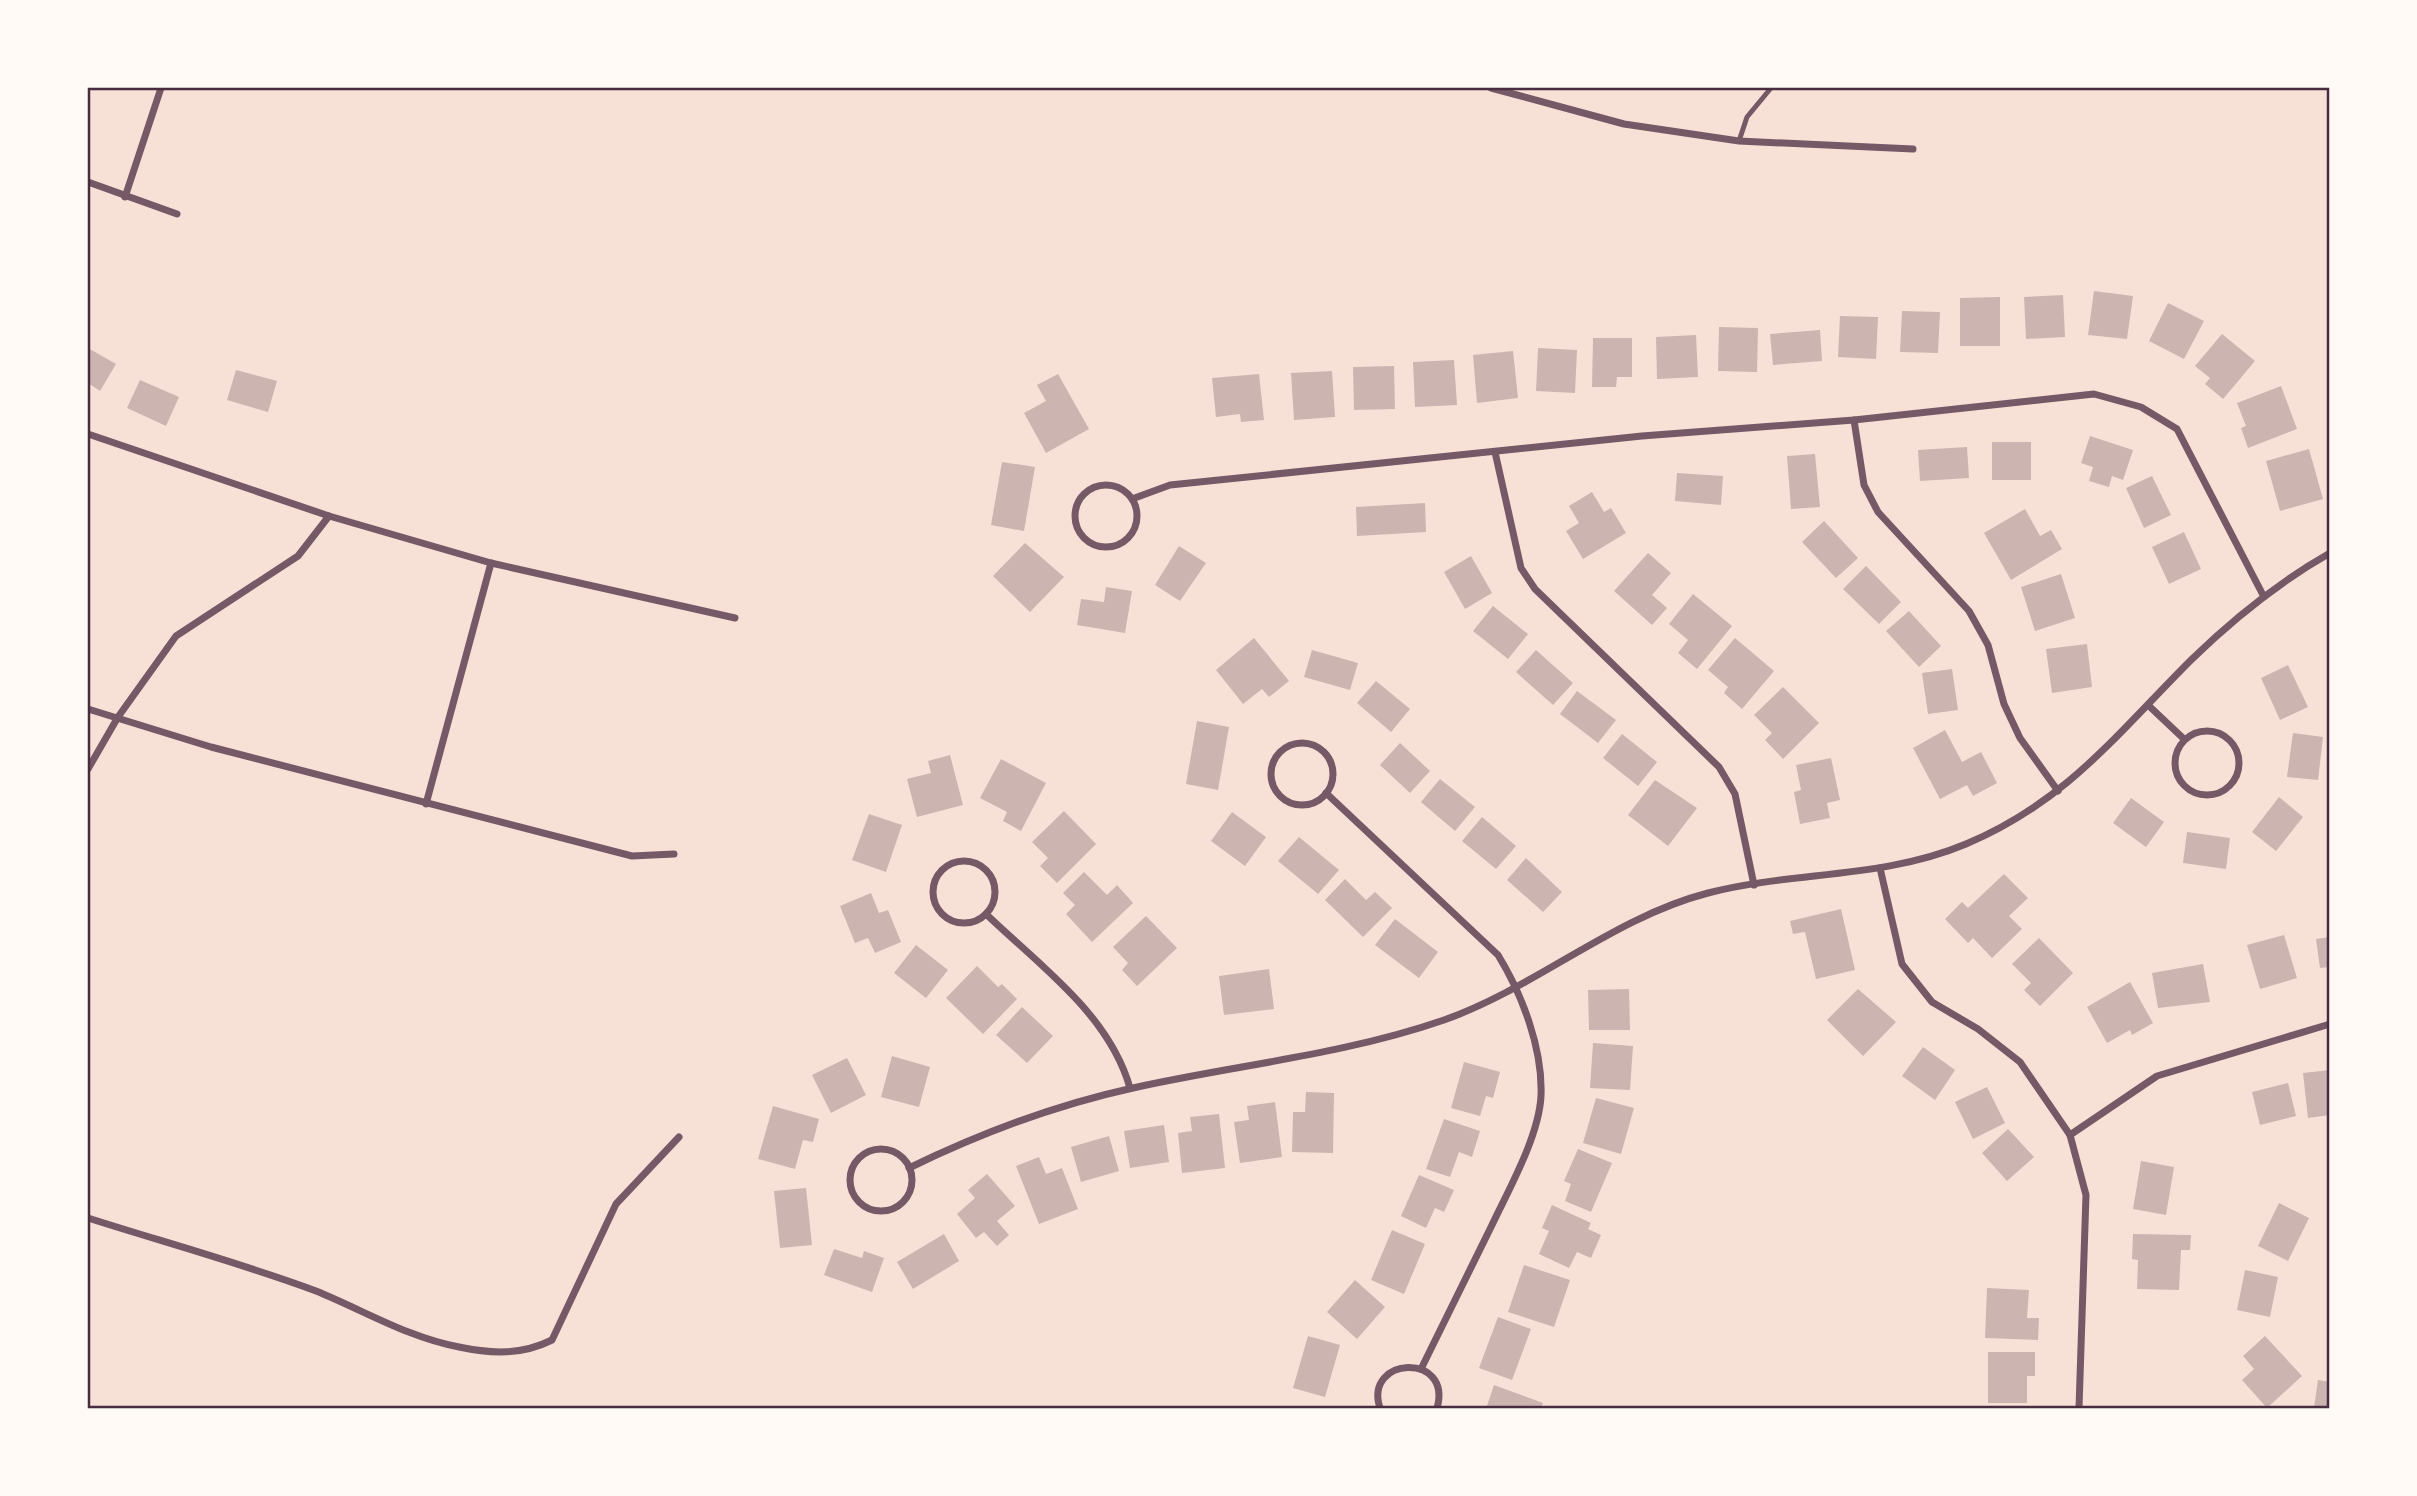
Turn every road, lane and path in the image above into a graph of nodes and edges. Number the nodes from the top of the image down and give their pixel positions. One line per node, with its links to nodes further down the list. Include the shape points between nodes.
1 (162, 88): 7 (street)
2 (1491, 88): 4 (street, via 1624,124)
3 (1771, 88): 4 (lane, via 1747,117)
4 (1739, 141): 5 (street)
5 (1913, 149)
6 (88, 182): 7 (street)
7 (125, 197): 8 (street)
8 (177, 214)
9 (1854, 420): 11 (street); 16 (street, via 2094,394 2141,407 2177,429); 23 (street, via 1864,485 1878,512 1969,611 1987,645 2004,704 2020,738)
10 (88, 434): 13 (street)
11 (1495, 452): 12 (street, via 1170,485); 28 (street, via 1521,568 1535,589 1718,767 1735,794)
12 (1132, 499): 12 (street, via 1137,516 1127,539 1102,546 1080,533 1077,508 1093,488 1119,488)
13 (329, 516): 15 (street); 20 (street, via 298,556 176,636)
14 (2329, 553): 16 (street)
15 (491, 563): 17 (street); 25 (street)
16 (2263, 597): 18 (street, via 2211,641)
17 (736, 618)
18 (2148, 705): 21 (street); 23 (street)
19 (88, 709): 20 (street)
20 (118, 717): 22 (street); 25 (street, via 211,747)
21 (2184, 739): 21 (street, via 2174,762 2183,786 2206,795 2230,786 2239,763 2231,740 2207,730)
22 (88, 769)
23 (2058, 792): 27 (street, via 1967,844)
24 (1326, 793): 24 (street, via 1332,769 1328,757 1307,743 1283,749 1271,772 1280,795 1290,803 1303,804); 30 (street, via 1499,955)
25 (426, 804): 26 (street, via 632,856)
26 (674, 854)
27 (1880, 869): 28 (street); 33 (street, via 1902,964 1932,1002 2021,1062)
28 (1754, 885): 30 (street, via 1705,894 1647,915)
29 (986, 914): 29 (street, via 962,923 940,911 934,895 943,870 967,861 983,867 995,890); 32 (street, via 1099,1026 1114,1048)
30 (1517, 986): 32 (street, via 1460,1014 1389,1036); 37 (street, via 1539,1067 1540,1107 1510,1188)
31 (2329, 1024): 33 (street, via 2157,1076)
32 (1130, 1088): 35 (street, via 1006,1124)
33 (2070, 1135): 40 (street, via 2086,1195)
34 (679, 1137): 36 (street, via 616,1204 552,1340 530,1351 494,1353 456,1347 315,1291)
35 (909, 1168): 35 (street, via 908,1194 896,1207 871,1210 852,1192 853,1166 865,1154 891,1151)
36 (88, 1218)
37 (1422, 1369): 38 (street, via 1405,1367 1390,1373 1380,1387); 39 (street, via 1438,1388)
38 (1380, 1409)
39 (1437, 1409)
40 (2079, 1409)

